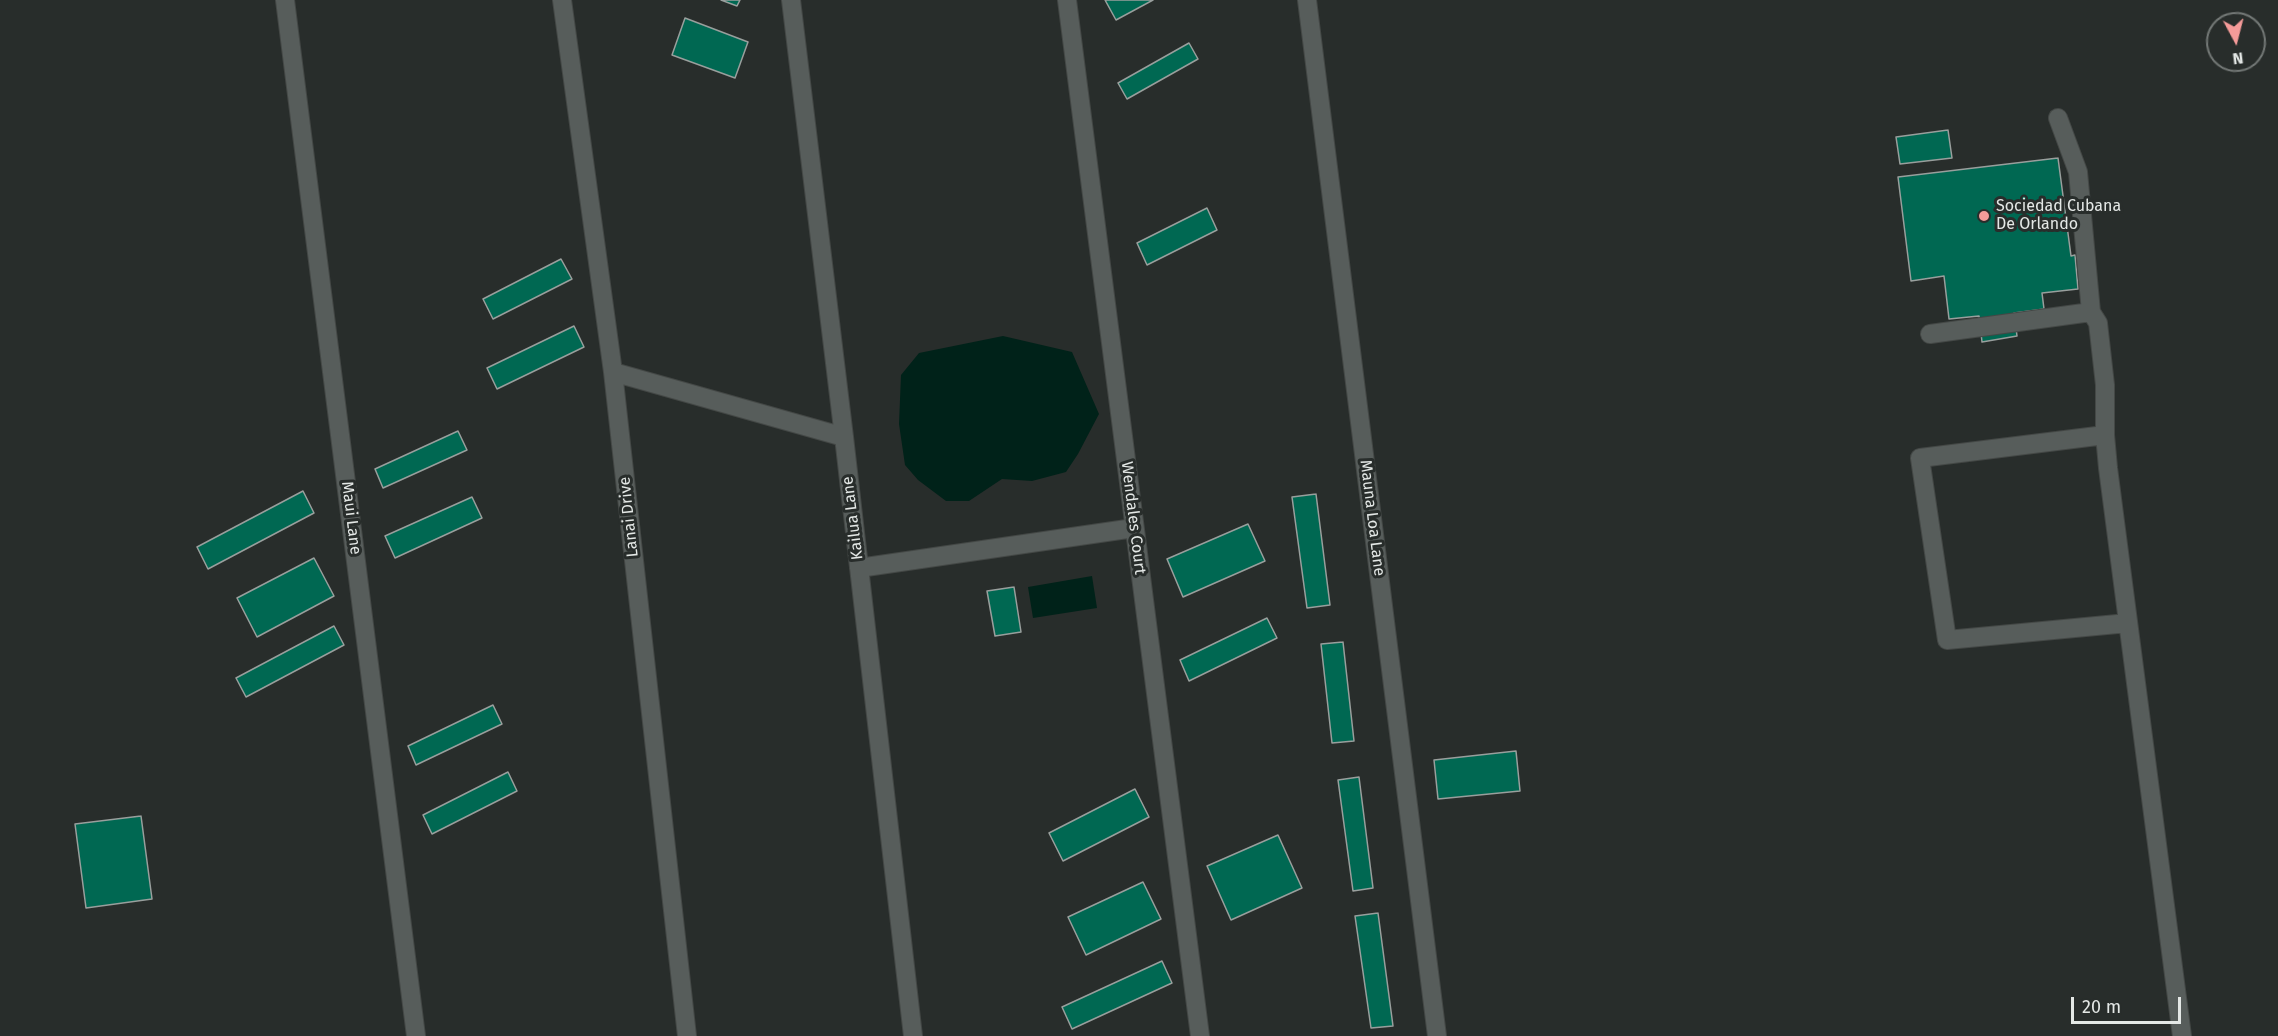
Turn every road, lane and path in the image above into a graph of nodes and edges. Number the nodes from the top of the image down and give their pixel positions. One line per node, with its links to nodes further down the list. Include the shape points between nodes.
1 (285, 0): 15 (street, Maui Lane)
2 (562, 0): 9 (street, Lanai Drive)
3 (791, 0): 11 (street, Kailua Lane)
4 (1067, 0): 12 (street, Wendales Court)
5 (1307, 0): 19 (street, Mauna Loa Lane)
6 (2058, 118): 7 (street, via 2078,172)
7 (2091, 312): 8 (street); 10 (street, via 2098,323 2105,385)
8 (1930, 334)
9 (613, 372): 11 (street); 16 (street, Lanai Drive)
10 (2105, 435): 14 (street); 14 (street, via 1920,458 1947,640)
11 (844, 437): 13 (street, Kailua Lane)
12 (1134, 528): 13 (street); 18 (street, Wendales Court)
13 (859, 568): 17 (street, Kailua Lane)
14 (2128, 623): 20 (street)
15 (416, 1036)
16 (687, 1036)
17 (913, 1036)
18 (1200, 1036)
19 (1437, 1036)
20 (2182, 1036)

